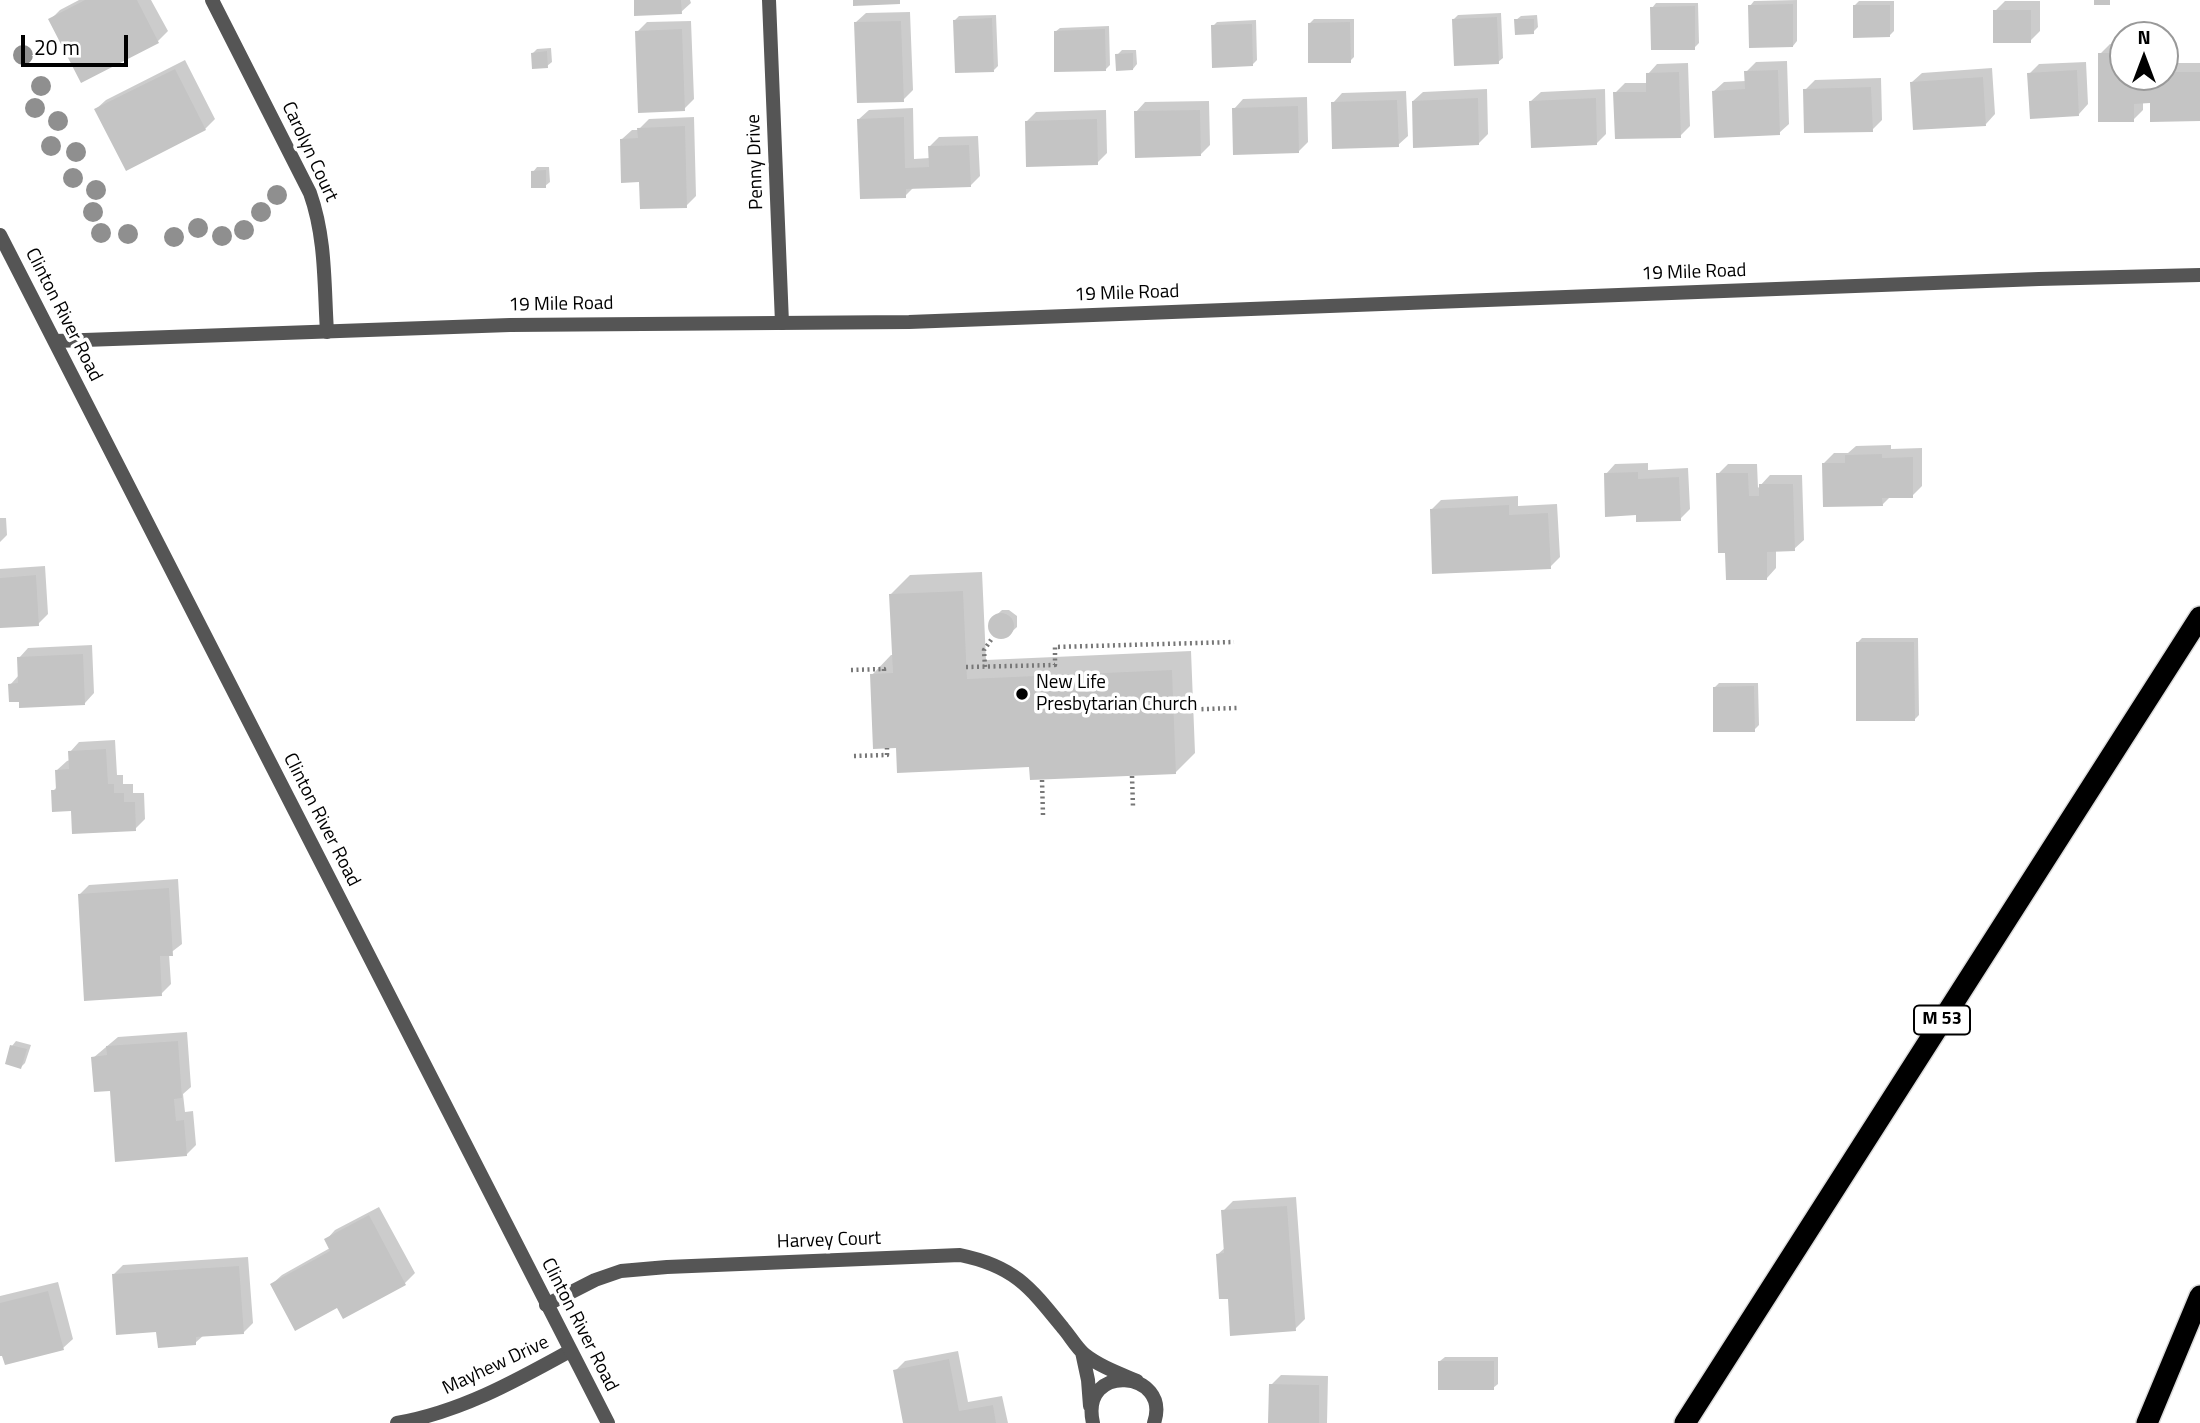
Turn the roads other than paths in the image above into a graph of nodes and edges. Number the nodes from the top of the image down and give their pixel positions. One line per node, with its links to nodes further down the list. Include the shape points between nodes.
1 (212, 0): 6 (street, Carolyn Court, via 318,215)
2 (769, 0): 5 (street, Penny Drive)
3 (0, 235): 7 (street, Clinton River Road)
4 (2200, 275): 5 (street, 19 Mile Road)
5 (782, 323): 6 (street, 19 Mile Road)
6 (327, 332): 7 (street, 19 Mile Road)
7 (56, 341): 10 (street, Clinton River Road)
8 (2200, 617): 18 (highway, M 53)
9 (2200, 1296): 19 (highway)
10 (546, 1305): 11 (street, Clinton River Road); 12 (street, Harvey Court, via 621,1271 960,1255 1000,1266 1020,1280)
11 (570, 1351): 15 (street, Mayhew Drive, via 469,1403); 16 (street, Clinton River Road)
12 (1082, 1352): 13 (street); 14 (street)
13 (1136, 1381): 14 (street, via 1105,1384 1093,1401); 17 (street, via 1152,1396)
14 (1092, 1417)
15 (397, 1423)
16 (608, 1423)
17 (1154, 1423)
18 (1685, 1423)
19 (2147, 1423)

